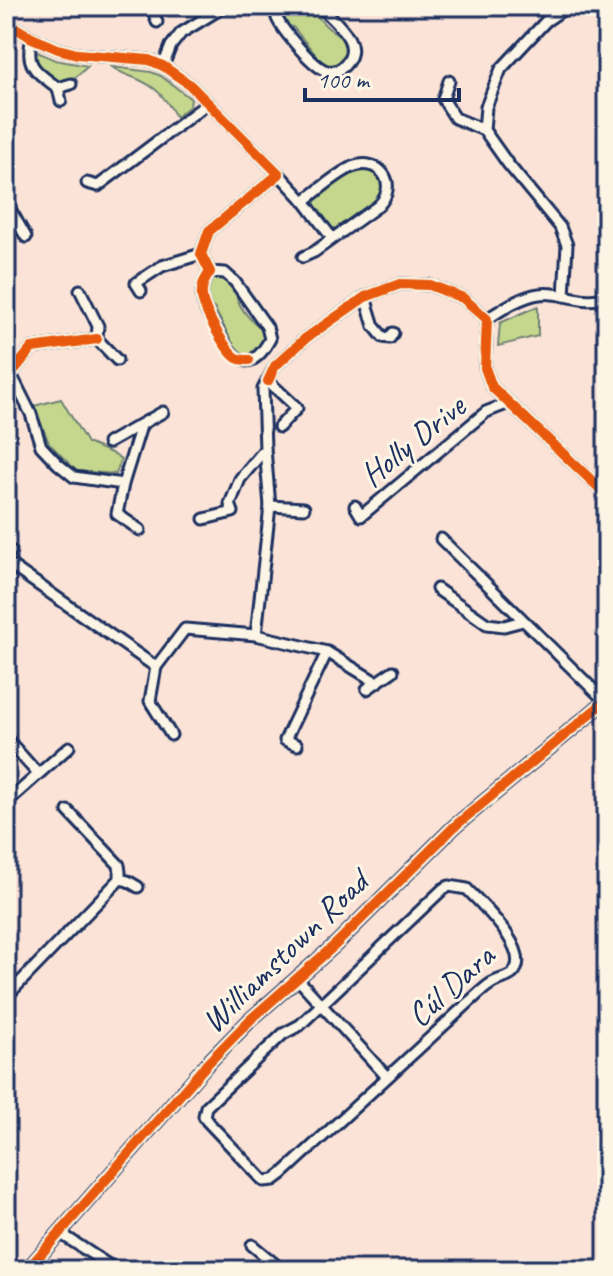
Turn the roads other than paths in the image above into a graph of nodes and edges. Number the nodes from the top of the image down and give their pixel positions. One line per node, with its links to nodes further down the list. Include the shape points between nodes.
1 (151, 6): 7 (street)
2 (225, 6): 9 (street, via 181,33)
3 (275, 6): 4 (street, via 280,24 314,65 331,72 346,64 352,45)
4 (320, 6)
5 (568, 6): 15 (street, via 546,21 501,69 486,107)
6 (6, 22): 8 (street)
7 (157, 22)
8 (32, 38): 9 (street, via 77,54 149,60); 12 (street, via 33,68)
9 (163, 66): 14 (street)
10 (449, 81): 15 (street, via 443,99 455,118)
11 (71, 84): 12 (street)
12 (58, 88): 13 (street)
13 (61, 101)
14 (208, 103): 16 (street); 18 (street)
15 (484, 130): 29 (street, via 560,227 567,245)
16 (279, 174): 20 (street); 24 (street, via 209,231)
17 (87, 183): 18 (street)
18 (98, 186): 19 (street)
19 (97, 200)
20 (304, 201): 23 (street); 23 (street, via 350,168 370,165 385,176 385,199)
21 (6, 202): 22 (street)
22 (26, 237)
23 (332, 238): 25 (street)
24 (201, 254): 26 (street); 28 (street, via 162,266 136,283)
25 (303, 257)
26 (210, 272): 26 (street, via 225,273 235,282 267,327 270,339 255,358 245,361 228,350 203,304 203,283)
27 (80, 290): 34 (street, via 98,326)
28 (141, 291)
29 (564, 296): 30 (street); 32 (street, via 541,293)
30 (607, 296)
31 (365, 297): 32 (street, via 400,284 430,285 463,298); 33 (street, via 374,326 383,337); 37 (street, via 306,338 275,366)
32 (487, 319): 38 (street, via 485,368 492,387)
33 (393, 333)
34 (97, 339): 35 (street); 36 (street, via 32,348)
35 (117, 360)
36 (8, 374): 44 (street, via 31,414 41,446 58,464 74,477)
37 (268, 381): 41 (street, via 297,408); 43 (street, via 263,389)
38 (509, 403): 45 (street); 47 (street, Holly Drive, via 486,412 361,516)
39 (163, 412): 40 (street)
40 (141, 426): 42 (street); 44 (street)
41 (279, 427)
42 (108, 443)
43 (265, 449): 46 (street); 49 (street, via 240,479 230,504 233,512)
44 (123, 484): 50 (street, via 117,514)
45 (607, 495)
46 (270, 506): 48 (street); 55 (street)
47 (355, 506)
48 (304, 508)
49 (204, 519)
50 (140, 530)
51 (441, 539): 54 (street)
52 (8, 557): 57 (street)
53 (437, 589): 54 (street, via 487,624)
54 (523, 621): 61 (street)
55 (256, 635): 56 (street); 57 (street, via 185,629)
56 (327, 652): 59 (street); 64 (street, via 285,740)
57 (156, 667): 62 (street, via 150,701)
58 (393, 671): 59 (street)
59 (376, 682): 60 (street)
60 (367, 689)
61 (606, 701): 71 (street, Williamstown Road, via 455,826)
62 (171, 735)
63 (6, 738): 66 (street)
64 (297, 745)
65 (69, 747): 66 (street)
66 (38, 774): 67 (street)
67 (6, 803)
68 (68, 811): 69 (street, via 119,865)
69 (120, 879): 70 (street); 72 (street)
70 (138, 887)
71 (297, 978): 73 (street); 75 (street, Williamstown Road, via 207,1064)
72 (6, 997)
73 (322, 1004): 74 (street); 74 (street, Cúl Dara, via 208,1104 207,1121 259,1178 270,1181); 74 (street, Cúl Dara, via 443,889 467,889 505,931 516,969 492,982)
74 (387, 1077)
75 (60, 1233): 77 (street, Williamstown Road); 78 (street)
76 (252, 1245): 79 (street)
77 (27, 1270)
78 (116, 1270)
79 (282, 1270)

